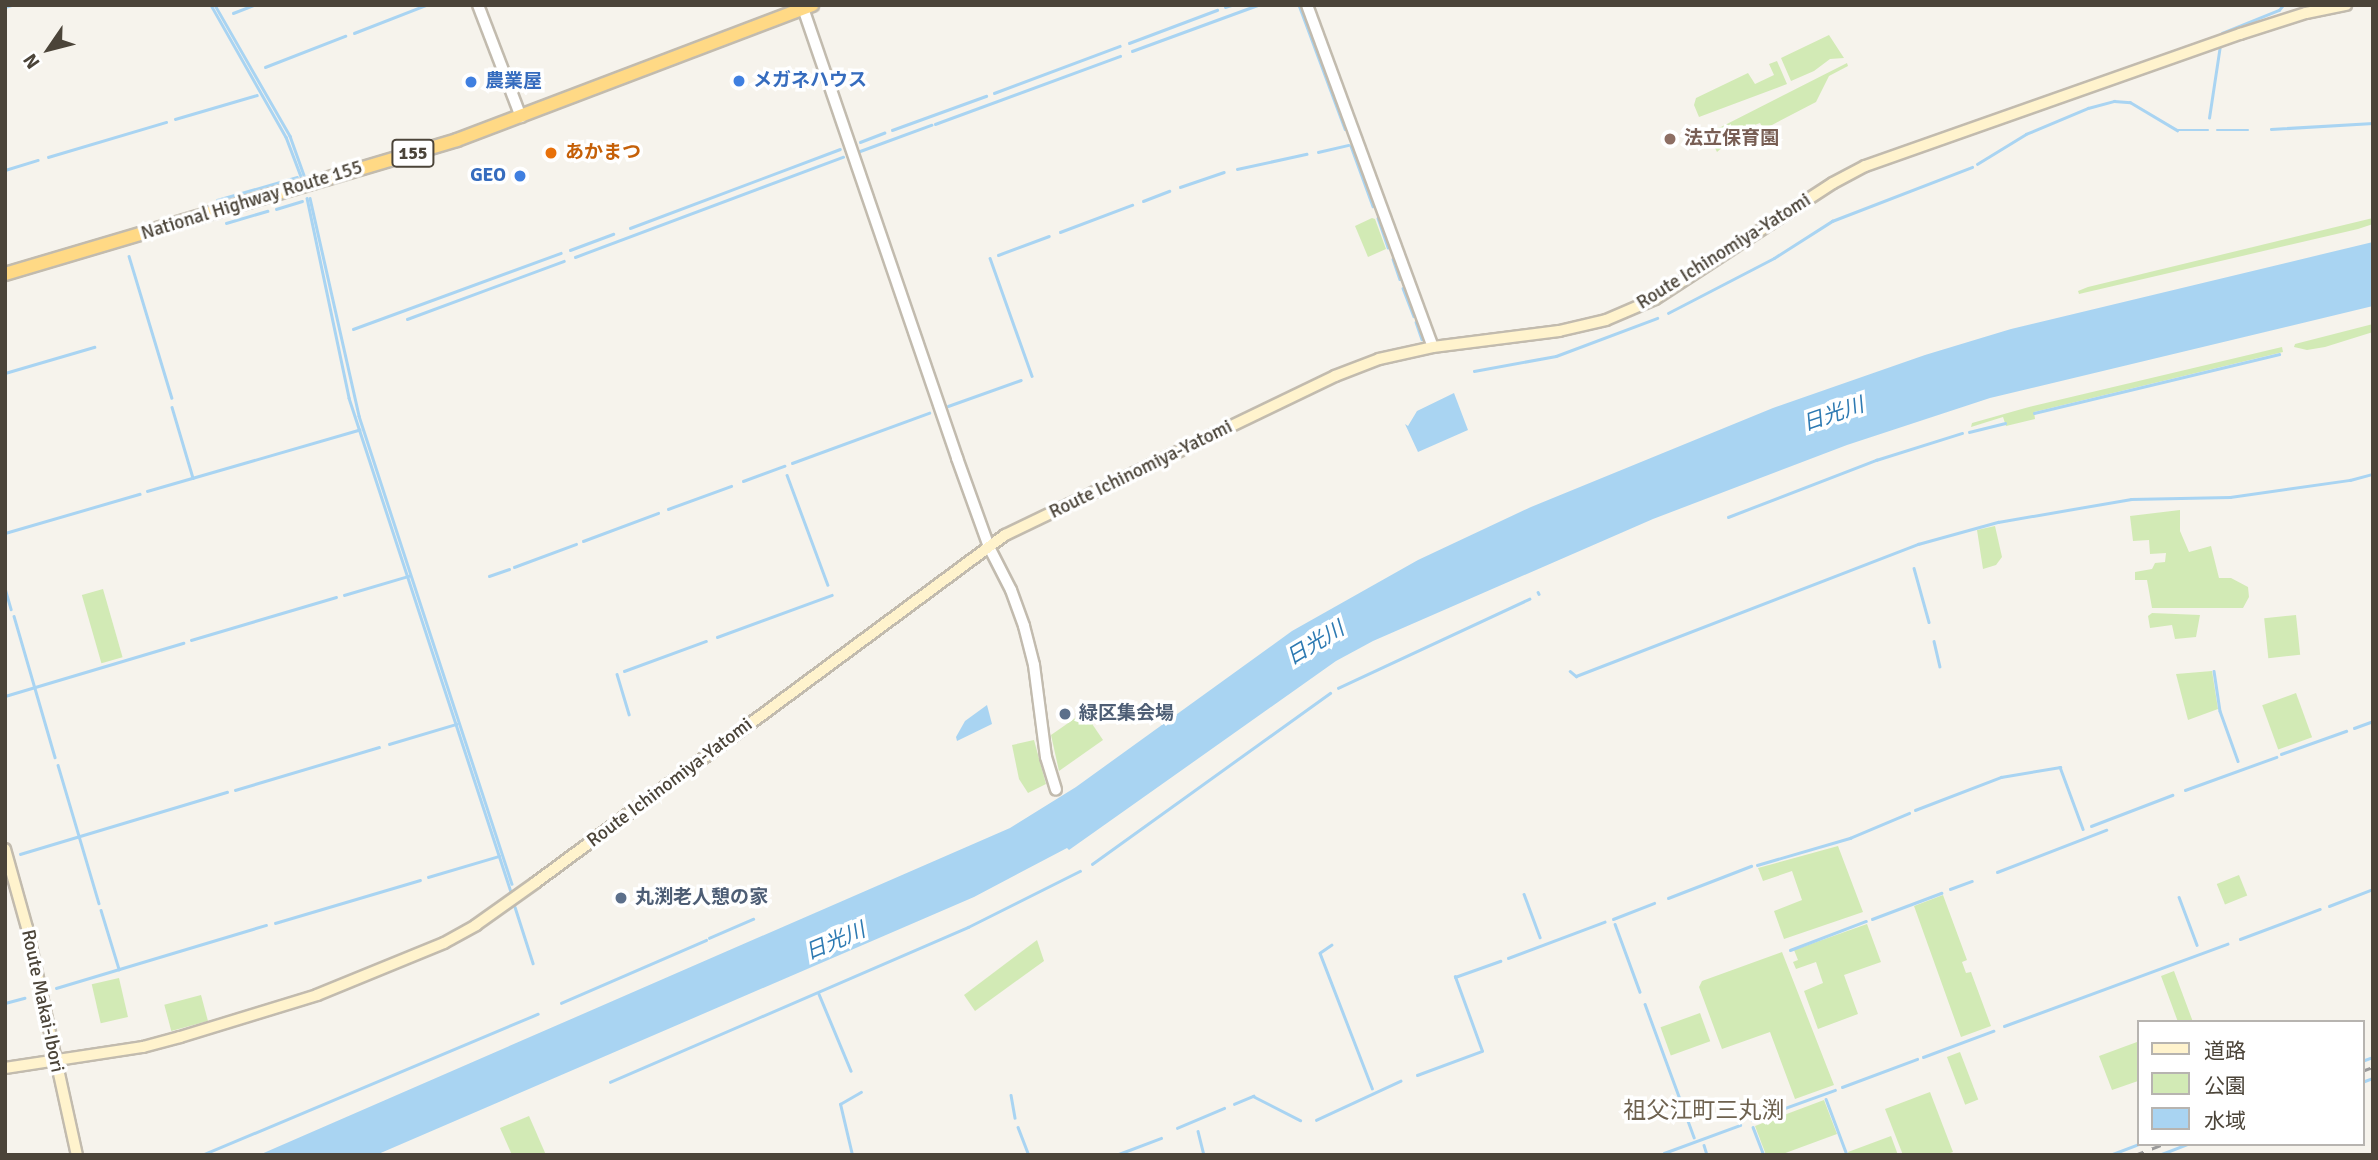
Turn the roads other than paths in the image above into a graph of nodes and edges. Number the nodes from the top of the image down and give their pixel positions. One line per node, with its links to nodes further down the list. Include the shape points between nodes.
1 (478, 5): 5 (street)
2 (1307, 5): 7 (street)
3 (2346, 5): 7 (main road, Route Ichinomiya-Yatomi, via 2240,34 1865,166 1655,299 1606,320 1559,331)
4 (806, 6): 5 (highway, National Highway Route 155 / 155); 8 (street, via 898,292)
5 (521, 117): 6 (highway, National Highway Route 155 / 155, via 327,180)
6 (5, 274)
7 (1433, 347): 8 (main road, Route Ichinomiya-Yatomi, via 1380,359 1335,376 1005,535)
8 (989, 547): 9 (street, via 1012,590 1024,626 1046,757); 11 (main road, Route Ichinomiya-Yatomi, via 476,925 444,943 295,1003 143,1047)
9 (1056, 789)
10 (5, 849): 11 (main road, Route Makai-Ibori)
11 (55, 1062): 12 (main road, Route Ichinomiya-Yatomi); 13 (main road, Route Makai-Ibori)
12 (5, 1069)
13 (77, 1155)

